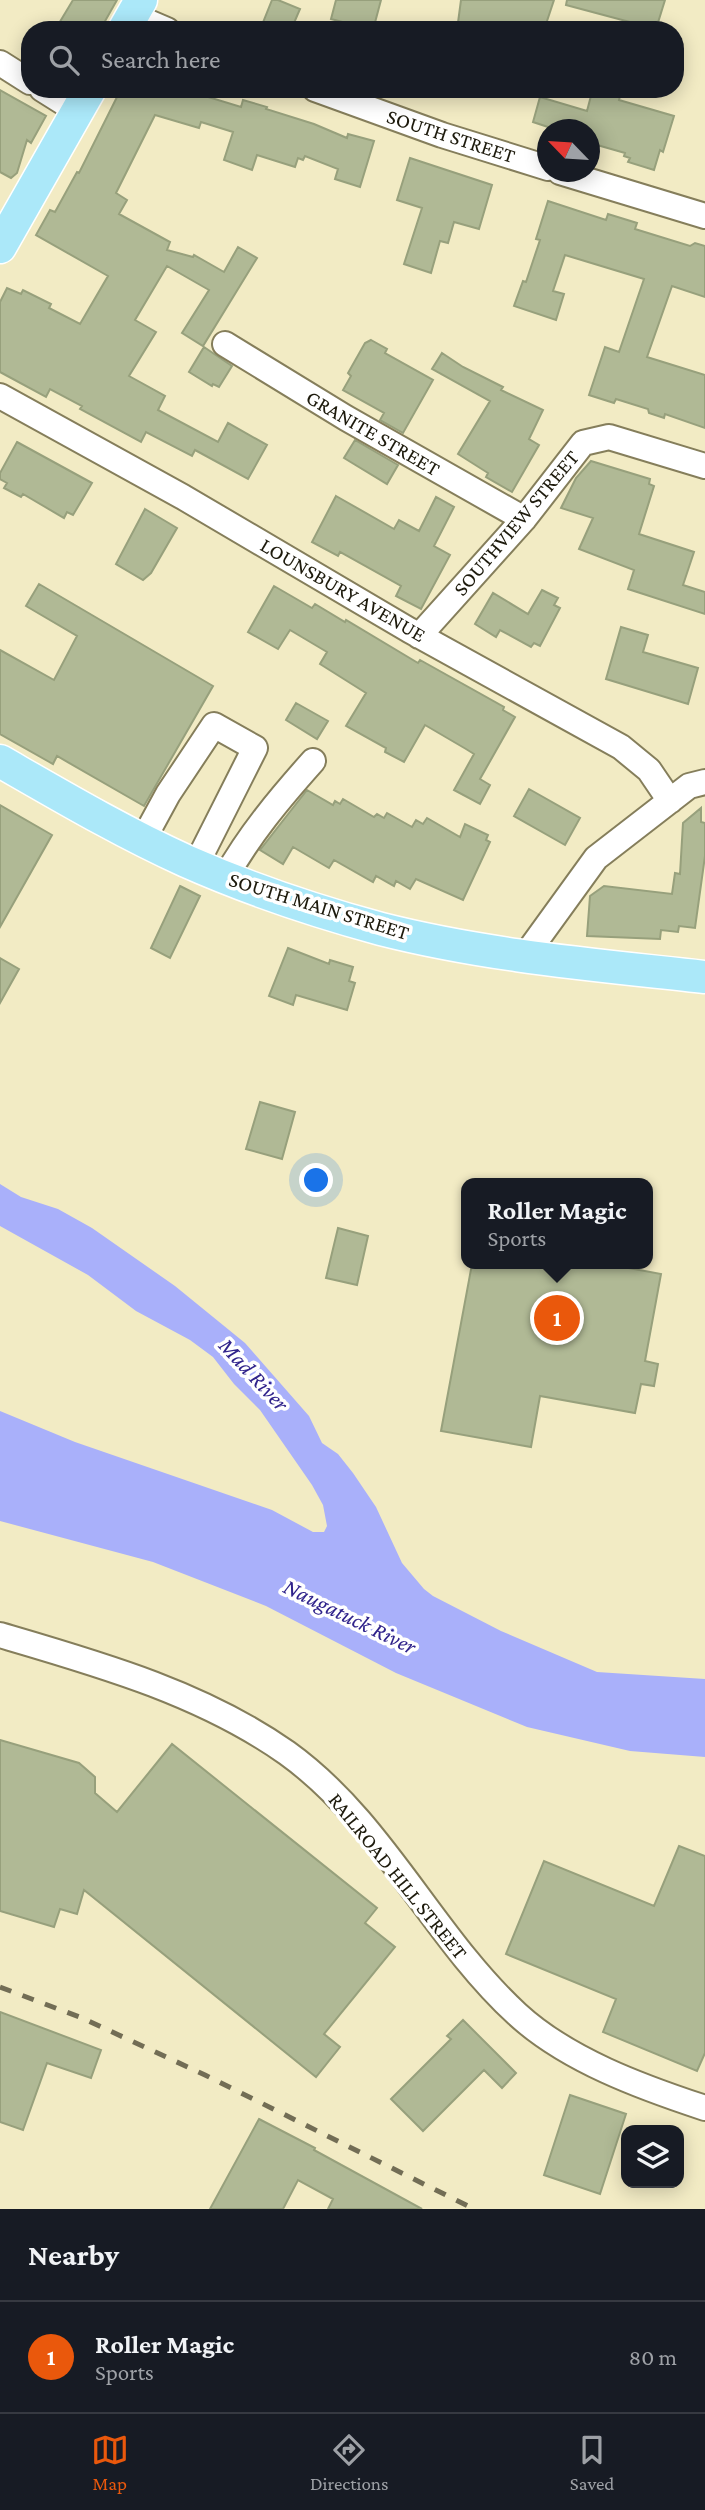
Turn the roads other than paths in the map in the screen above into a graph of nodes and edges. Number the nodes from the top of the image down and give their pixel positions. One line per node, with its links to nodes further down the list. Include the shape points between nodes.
1 (0, 64): 2 (street)
2 (21, 77)
3 (340, 98): 5 (street, SOUTH STREET)
4 (83, 100): 8 (main road)
5 (537, 164)
6 (594, 182): 7 (street)
7 (705, 216)
8 (0, 247)
9 (225, 344): 12 (street, GRANITE STREET)
10 (0, 396): 13 (street, LOUNSBURY AVENUE)
11 (705, 466): 12 (street, SOUTHVIEW STREET, via 625,440 608,437 583,443)
12 (524, 519): 13 (street, SOUTHVIEW STREET)
13 (419, 636): 17 (street, LOUNSBURY AVENUE, via 621,747 649,770)
14 (0, 761): 18 (main road, SOUTH MAIN STREET)
15 (313, 761): 20 (street, via 237,855)
16 (705, 782): 17 (street, via 689,786)
17 (670, 801): 21 (street, via 596,858)
18 (143, 840): 19 (main road, SOUTH MAIN STREET); 19 (street, via 214,726 255,748)
19 (196, 865): 20 (main road, SOUTH MAIN STREET)
20 (225, 878): 21 (main road, SOUTH MAIN STREET, via 383,929)
21 (525, 956): 22 (main road, SOUTH MAIN STREET)
22 (705, 977)
23 (0, 1635): 24 (street, RAILROAD HILL STREET, via 115,1669 216,1711 288,1754 346,1805 472,1968 518,2015 555,2043 646,2089)
24 (705, 2108)

